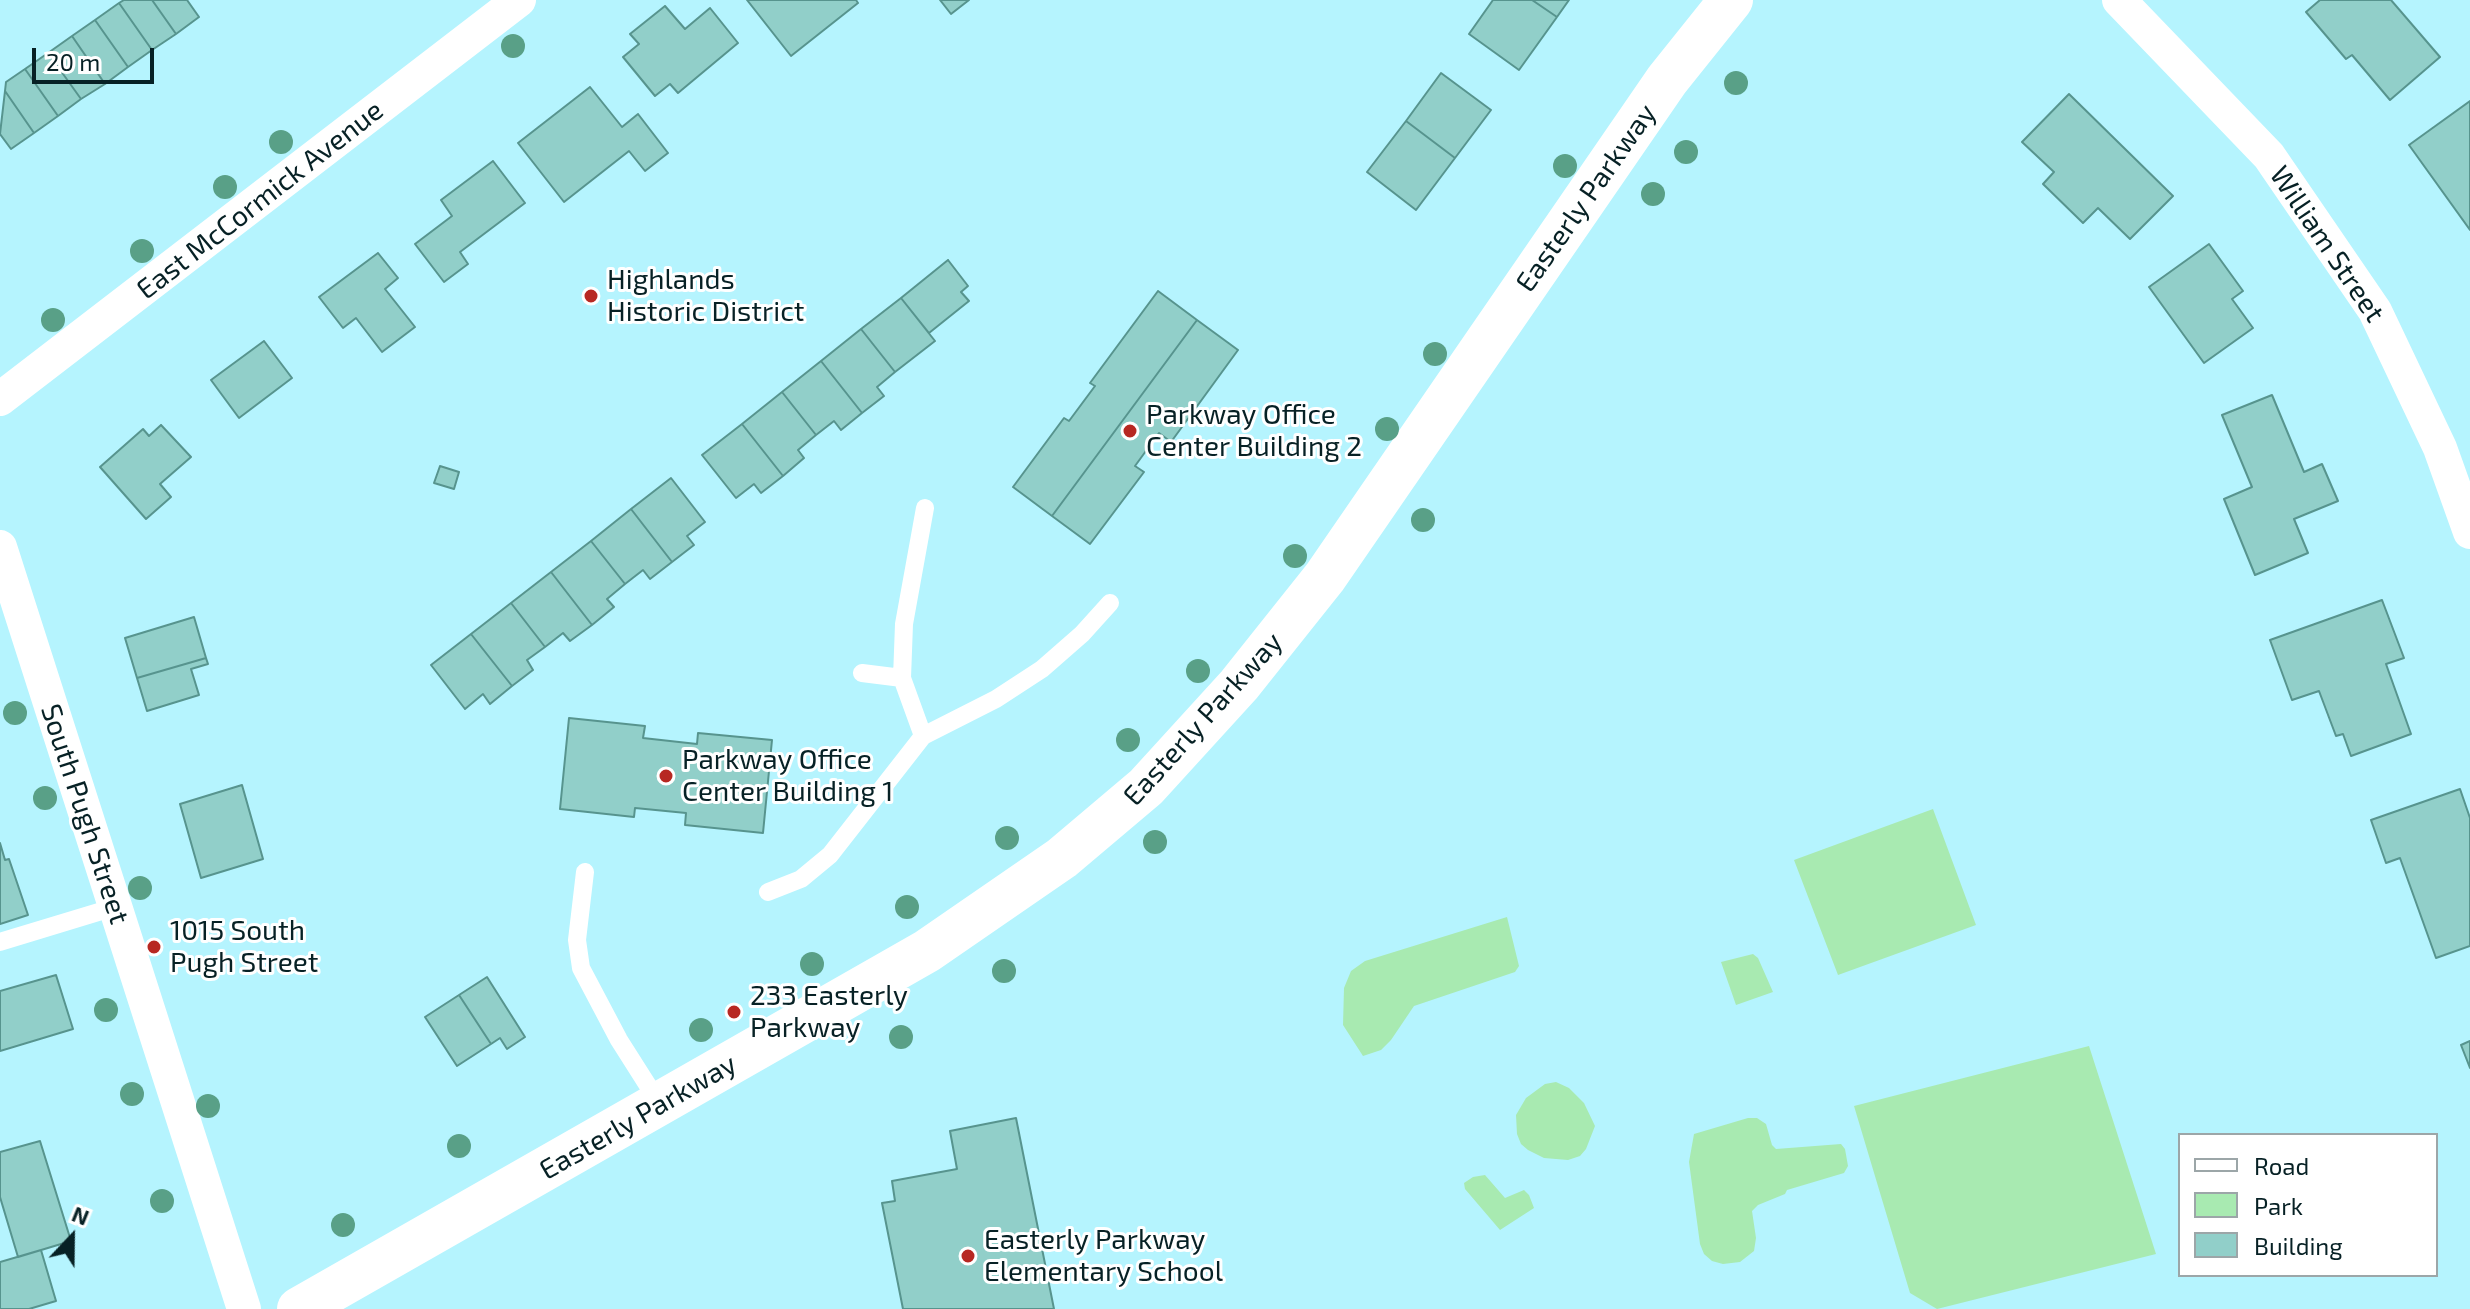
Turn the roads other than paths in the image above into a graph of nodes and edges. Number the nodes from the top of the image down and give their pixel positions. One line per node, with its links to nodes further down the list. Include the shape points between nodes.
1 (519, 0): 4 (street, East McCormick Avenue)
2 (1731, 0): 16 (main road, Easterly Parkway, via 1667,80 1330,570 1180,753 1091,834 987,912)
3 (2119, 0): 6 (street, William Street, via 2269,156 2375,311 2440,448)
4 (0, 399)
5 (925, 508): 10 (lane, via 904,624)
6 (2470, 532)
7 (0, 547): 14 (street, South Pugh Street)
8 (1110, 603): 11 (lane, via 1042,669)
9 (862, 673): 10 (lane)
10 (902, 678): 11 (lane)
11 (923, 736): 13 (lane, via 830,855 801,879)
12 (585, 872): 16 (lane, via 577,940 581,968)
13 (768, 892)
14 (115, 907): 15 (lane); 17 (street, South Pugh Street)
15 (0, 942)
16 (660, 1105): 18 (main road, Easterly Parkway)
17 (244, 1309)
18 (299, 1309)

